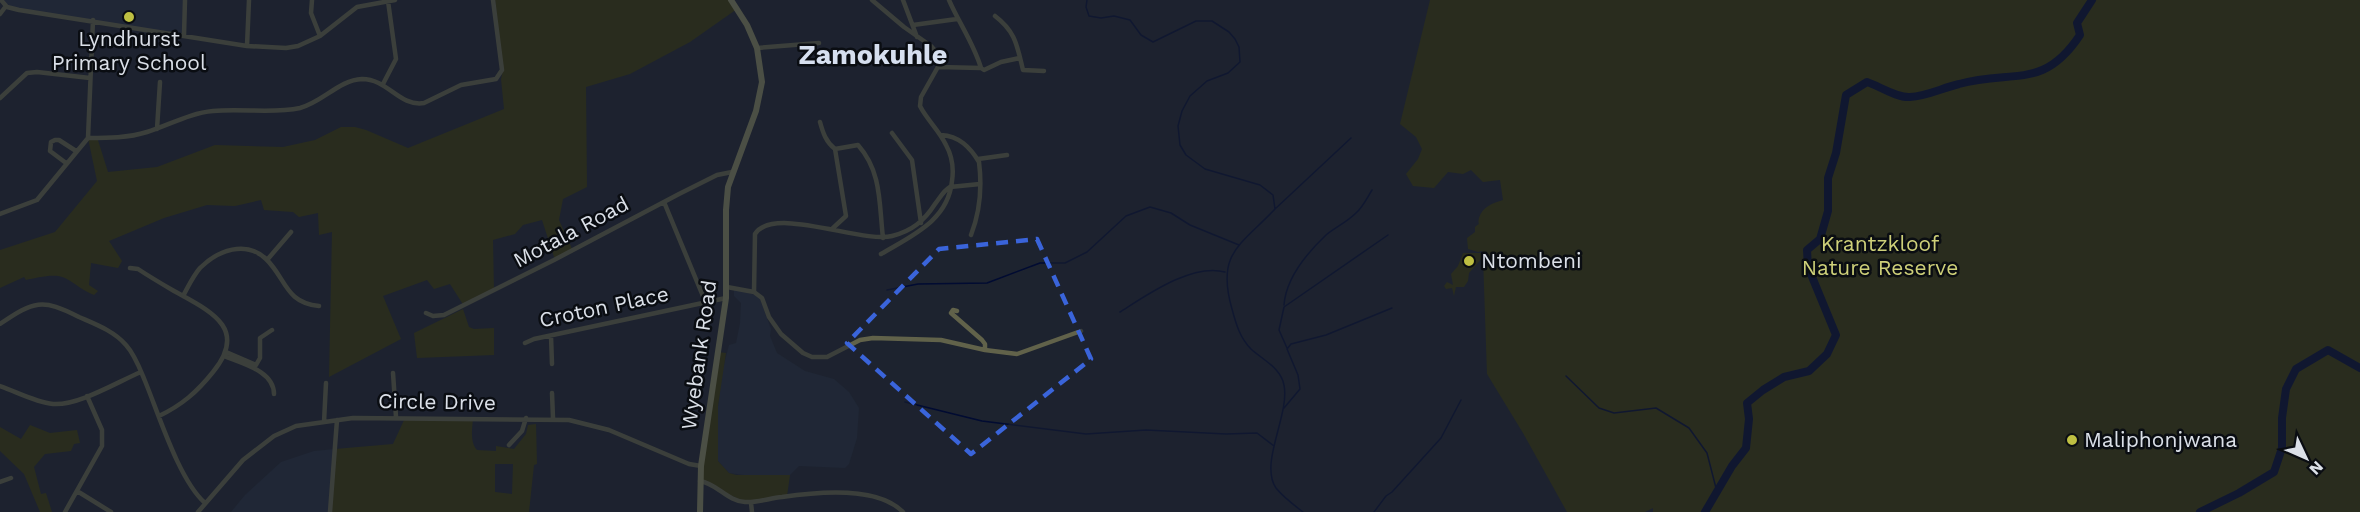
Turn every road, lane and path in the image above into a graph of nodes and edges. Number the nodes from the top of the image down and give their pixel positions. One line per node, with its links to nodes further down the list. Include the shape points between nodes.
1 (0, 0): 12 (street)
2 (185, 0): 18 (street)
3 (249, 0): 22 (street)
4 (312, 0): 19 (street, via 311,13)
5 (395, 0): 11 (street)
6 (494, 0): 30 (street, via 500,76 461,85 418,104 404,100)
7 (731, 0): 23 (street, Wyebank Road)
8 (872, 0): 20 (street)
9 (903, 0): 17 (street)
10 (949, 0): 15 (street)
11 (388, 1): 19 (street, via 357,7); 30 (street, via 396,59)
12 (6, 6): 13 (street); 16 (street)
13 (0, 14)
14 (995, 16): 24 (street, via 1009,27)
15 (957, 19): 17 (street); 26 (street)
16 (93, 20): 18 (street); 28 (street)
17 (913, 25): 20 (street)
18 (184, 35): 22 (street)
19 (320, 36): 22 (street, via 292,48)
20 (917, 37): 25 (street, via 935,49)
21 (819, 43): 23 (street)
22 (247, 46)
23 (757, 48): 42 (street, Wyebank Road, via 761,94)
24 (1020, 58): 26 (street); 27 (street, via 1023,70)
25 (938, 67): 26 (street); 35 (street, via 920,106)
26 (982, 69)
27 (1044, 71)
28 (90, 78): 31 (street, via 27,73); 36 (street)
29 (160, 82): 33 (street)
30 (383, 84): 33 (street, via 353,81 300,108 212,111)
31 (0, 98)
32 (820, 122): 37 (street, via 826,140)
33 (157, 129): 36 (street, via 122,137)
34 (892, 133): 47 (street, via 912,160)
35 (941, 135): 40 (street, via 960,140); 44 (street, via 953,166)
36 (88, 138): 38 (street)
37 (835, 149): 48 (street, via 846,216); 51 (street, via 858,145 872,165 877,178)
38 (76, 151): 41 (street); 41 (street, via 60,140 51,142 50,151)
39 (1007, 155): 40 (street)
40 (978, 159): 43 (street)
41 (66, 163): 46 (street, via 36,202)
42 (732, 172): 45 (street, Motala Road, via 717,175); 55 (street, Wyebank Road, via 726,210)
43 (980, 184): 44 (street); 50 (street)
44 (952, 186): 47 (street); 52 (street, via 948,200 930,224)
45 (664, 202): 59 (street); 62 (street, Motala Road, via 444,315)
46 (0, 214)
47 (921, 223): 51 (street)
48 (833, 228): 51 (street); 56 (street, via 792,224 758,230)
49 (291, 232): 53 (street)
50 (971, 235)
51 (883, 238)
52 (881, 254)
53 (267, 260): 57 (street, via 250,249 234,248 199,269); 60 (street, via 291,295)
54 (130, 268): 57 (street)
55 (727, 287): 56 (street); 58 (street, Wyebank Road)
56 (754, 292): 68 (street, via 761,297 782,334 812,357 827,357 866,338 941,340)
57 (183, 296): 69 (street, via 220,321 227,334)
58 (726, 298): 59 (street, Croton Place); 85 (street, Wyebank Road)
59 (705, 301): 66 (street, Croton Place)
60 (319, 306)
61 (957, 311): 68 (street, via 951,314 982,340)
62 (426, 313)
63 (0, 324): 71 (street, via 35,305 52,305 116,336 131,351)
64 (272, 330): 69 (street, via 259,340 260,358 256,365)
65 (1081, 332): 68 (street, via 1017,354)
66 (551, 336): 67 (street, Croton Place); 70 (street)
67 (525, 344)
68 (985, 350)
69 (225, 354): 76 (street, via 269,377); 78 (street, via 194,395)
70 (552, 364)
71 (141, 372): 77 (street); 78 (street)
72 (393, 373): 79 (street)
73 (326, 383): 83 (street)
74 (0, 386): 77 (street, via 51,404)
75 (552, 393): 81 (street)
76 (274, 394)
77 (87, 396): 89 (street, via 103,440)
78 (159, 416): 90 (street, via 190,486)
79 (396, 417): 80 (street, Circle Drive); 82 (street, Circle Drive)
80 (526, 418): 81 (street, Circle Drive); 84 (street, via 522,432)
81 (553, 418): 85 (street, Circle Drive, via 609,430)
82 (337, 420): 83 (street, Circle Drive); 95 (street)
83 (324, 422): 90 (street, Circle Drive, via 296,426 274,436 243,460)
84 (509, 445)
85 (701, 466): 87 (street, Wyebank Road)
86 (11, 478): 88 (street)
87 (700, 481): 91 (street, via 712,483 733,499); 96 (street, Wyebank Road)
88 (0, 482)
89 (77, 491): 92 (street); 93 (street)
90 (205, 503): 94 (street, Circle Drive)
91 (751, 503): 97 (street); 98 (street, via 808,494 850,493 884,500)
92 (65, 512)
93 (111, 512)
94 (198, 512)
95 (330, 512)
96 (700, 512)
97 (752, 512)
98 (903, 512)

